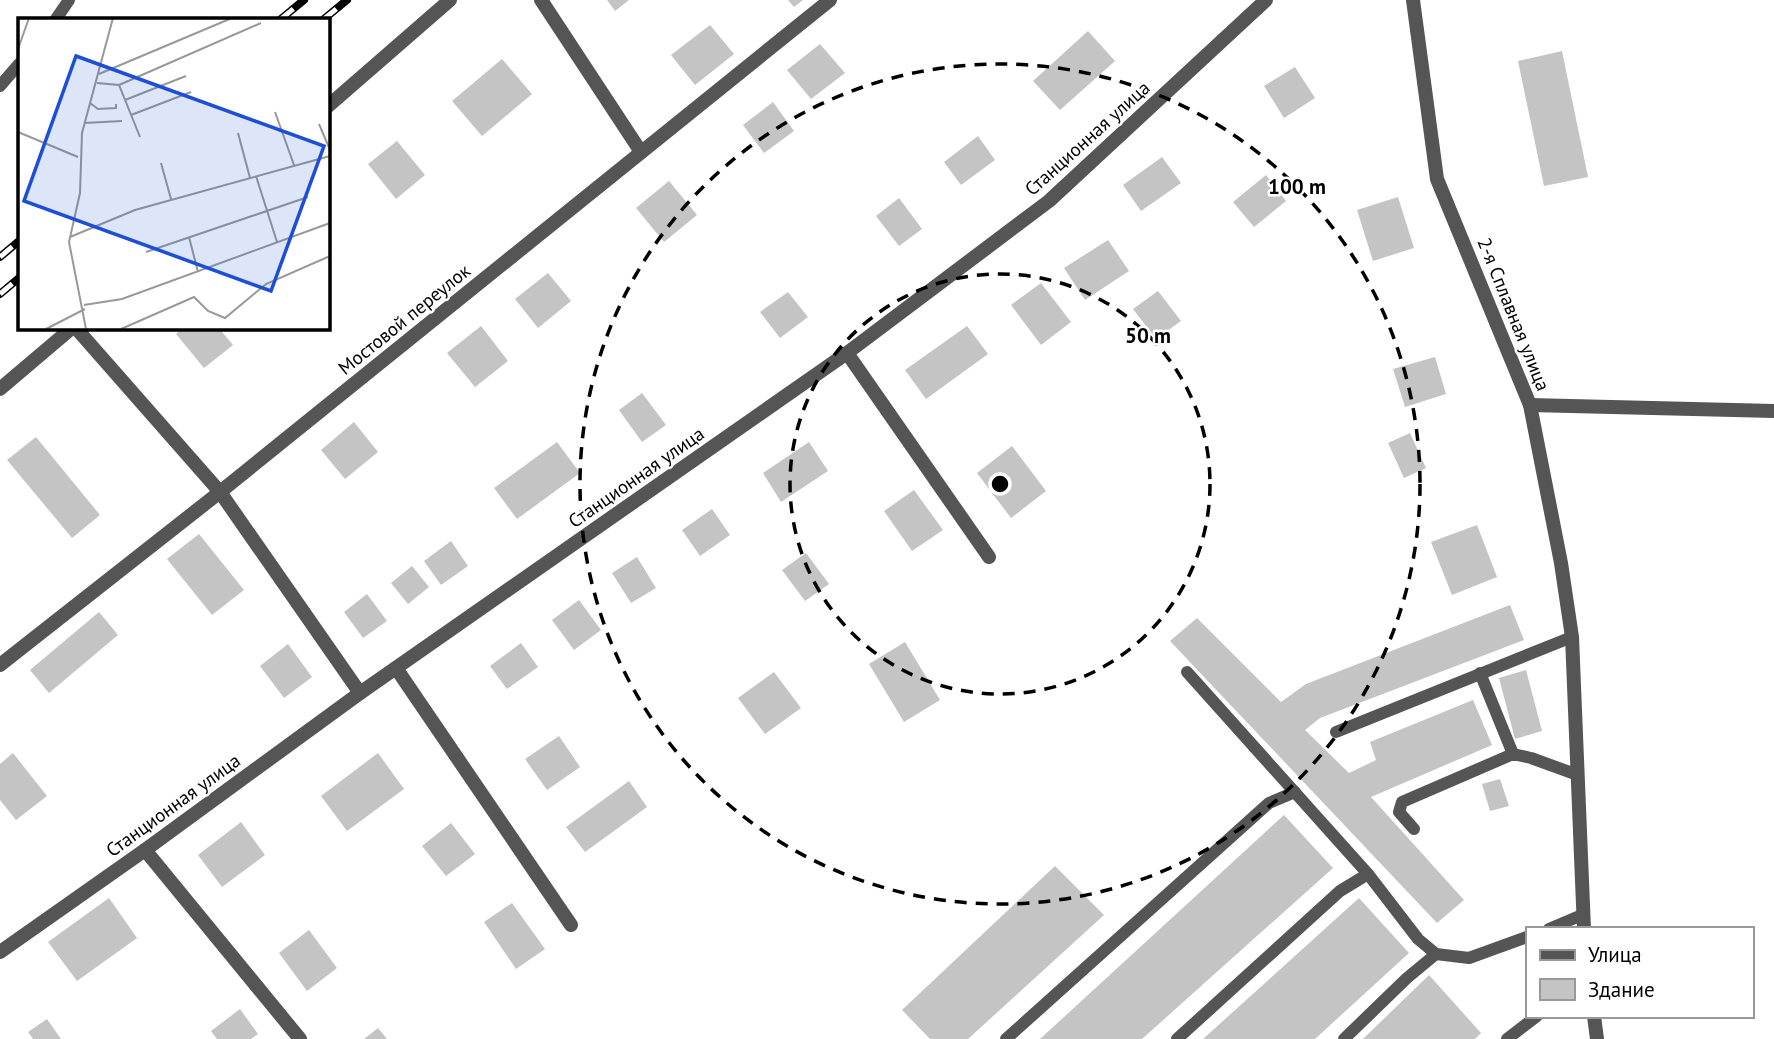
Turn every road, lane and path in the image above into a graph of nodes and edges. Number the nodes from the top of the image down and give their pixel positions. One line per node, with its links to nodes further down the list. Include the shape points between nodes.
1 (69, 0): 7 (lane)
2 (450, 0): 10 (street)
3 (541, 0): 11 (street)
4 (830, 0): 11 (street, Мостовой переулок)
5 (1266, 0): 14 (street, Станционная улица, via 1049,201)
6 (1413, 0): 16 (street, 2-я Сплавная улица, via 1437,179)
7 (57, 18)
8 (18, 65): 9 (lane)
9 (0, 86)
10 (329, 105)
11 (641, 152): 18 (street, Мостовой переулок)
12 (72, 329): 15 (street)
13 (76, 329): 18 (street)
14 (847, 354): 19 (street); 22 (street, Станционная улица)
15 (0, 389)
16 (1530, 405): 17 (street, 2-я Сплавная улица); 20 (street)
17 (1774, 411)
18 (220, 492): 21 (street, Мостовой переулок); 25 (street)
19 (989, 557)
20 (1572, 637): 24 (lane); 28 (street)
21 (0, 665)
22 (396, 668): 25 (street, Станционная улица); 34 (street)
23 (1187, 672): 29 (lane)
24 (1480, 673): 26 (lane); 27 (lane)
25 (360, 693): 31 (street, Станционная улица)
26 (1336, 732)
27 (1513, 754): 28 (lane); 30 (lane, via 1402,802 1399,812)
28 (1578, 775): 33 (street)
29 (1295, 792): 32 (lane); 42 (lane, via 1269,803)
30 (1414, 829)
31 (145, 850): 37 (street, Станционная улица); 41 (street)
32 (1368, 874): 38 (lane, via 1418,939); 43 (lane, via 1340,891)
33 (1583, 922): 35 (lane)
34 (570, 925)
35 (1559, 927)
36 (1526, 937): 38 (lane, via 1469,958)
37 (0, 952)
38 (1436, 954): 44 (lane)
39 (1534, 1018): 45 (lane)
40 (1594, 1018): 46 (street)
41 (300, 1039)
42 (1006, 1039)
43 (1177, 1039)
44 (1344, 1039)
45 (1507, 1039)
46 (1597, 1039)

